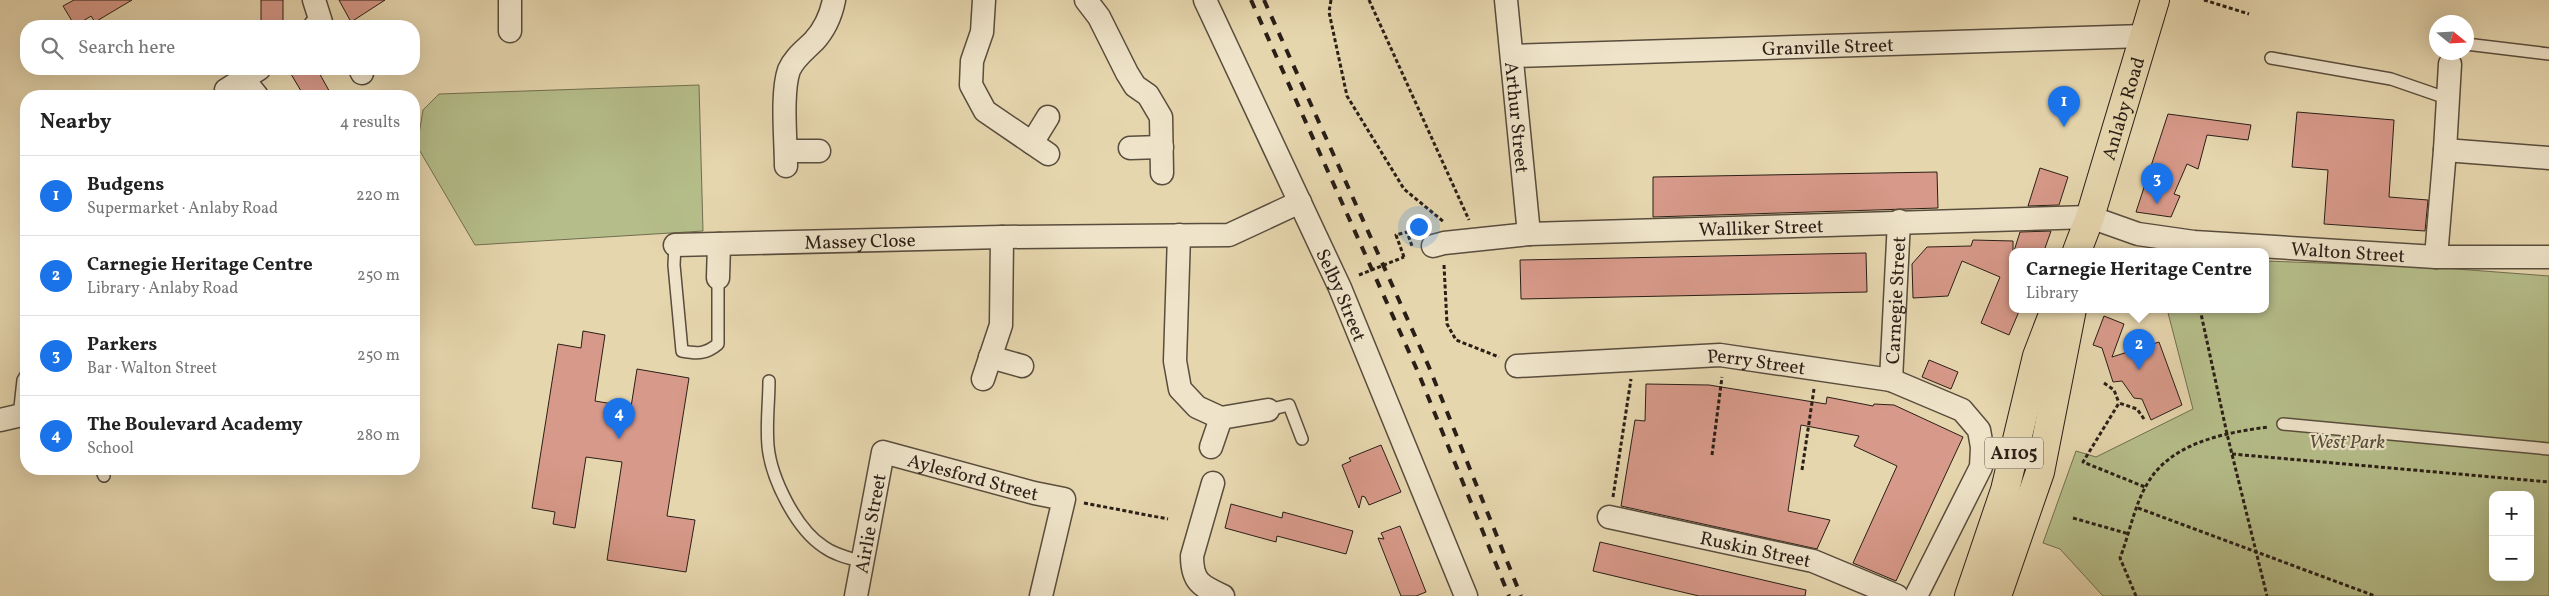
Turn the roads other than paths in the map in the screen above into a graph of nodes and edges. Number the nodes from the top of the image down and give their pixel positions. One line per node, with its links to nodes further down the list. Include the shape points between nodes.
1 (314, 0): 9 (street)
2 (510, 0): 10 (street)
3 (834, 0): 22 (street, via 831,17 790,69 786,88 786,159)
4 (984, 0): 18 (street, via 982,32 972,61 971,85 985,112 1040,149)
5 (1086, 0): 19 (street, via 1099,16 1127,73 1148,95 1161,117)
6 (1205, 0): 25 (street, Selby Street)
7 (1506, 0): 14 (street, Arthur Street)
8 (2154, 0): 11 (main road, Anlaby Road)
9 (320, 20)
10 (510, 30)
11 (2144, 36): 14 (street, Granville Street); 26 (main road, Anlaby Road)
12 (2474, 45): 13 (lane)
13 (2549, 54)
14 (1512, 56): 28 (street, Arthur Street)
15 (2271, 58): 17 (lane, via 2391,79)
16 (2451, 60): 17 (street)
17 (2449, 99): 21 (street)
18 (1048, 117)
19 (1162, 147): 20 (street); 24 (street)
20 (1130, 148)
21 (2446, 150): 23 (street); 36 (street)
22 (820, 151)
23 (2549, 158)
24 (1162, 173)
25 (1300, 202): 29 (street, Massey Close, via 1228,235); 62 (street, Selby Street, via 1340,288)
26 (2090, 216): 27 (street, Walliker Street); 34 (main road, Anlaby Road); 35 (main road, Anlaby Road); 36 (street, Walton Street, via 2138,234 2194,242)
27 (1899, 221): 28 (street, Walliker Street); 45 (street, Carnegie Street)
28 (1529, 234): 32 (street, Walliker Street)
29 (1179, 235): 30 (street, Massey Close); 50 (street, via 1175,361 1180,389 1196,407)
30 (1002, 237): 31 (street, Massey Close); 41 (street, via 1001,325)
31 (719, 244): 33 (street, Massey Close); 38 (street)
32 (1438, 244)
33 (675, 245): 38 (lane, via 682,351 709,352 718,344)
34 (2078, 248)
35 (2084, 248)
36 (2436, 256): 37 (street, Walton Street)
37 (2549, 257)
38 (718, 278)
39 (2053, 313): 65 (main road, A1105, via 2037,356 2005,490)
40 (2071, 313): 66 (main road, A1105, via 2040,472)
41 (990, 357): 42 (street); 44 (street)
42 (1022, 366)
43 (1517, 366): 45 (street, Perry Street, via 1725,356)
44 (983, 379)
45 (1891, 380): 64 (street, Perry Street, via 1962,410 1979,430 1982,447 1981,467)
46 (769, 381): 58 (lane, via 768,447 781,493 807,532 823,547)
47 (20, 396): 49 (lane)
48 (1268, 410): 50 (street); 52 (lane, via 1289,405)
49 (15, 416)
50 (1220, 418): 53 (street)
51 (2283, 424): 54 (lane)
52 (1302, 439)
53 (1211, 447)
54 (2549, 448)
55 (883, 452): 58 (street, Airlie Street); 60 (street, Aylesford Street, via 1034,494 1064,499)
56 (1213, 483): 61 (street, via 1192,556 1192,568 1202,586)
57 (1609, 517): 63 (street, Ruskin Street, via 1813,561)
58 (863, 562): 59 (street, Airlie Street)
59 (856, 596)
60 (1041, 596)
61 (1223, 596)
62 (1466, 596)
63 (1897, 596)
64 (1916, 596)
65 (1968, 596)
66 (1997, 596)

